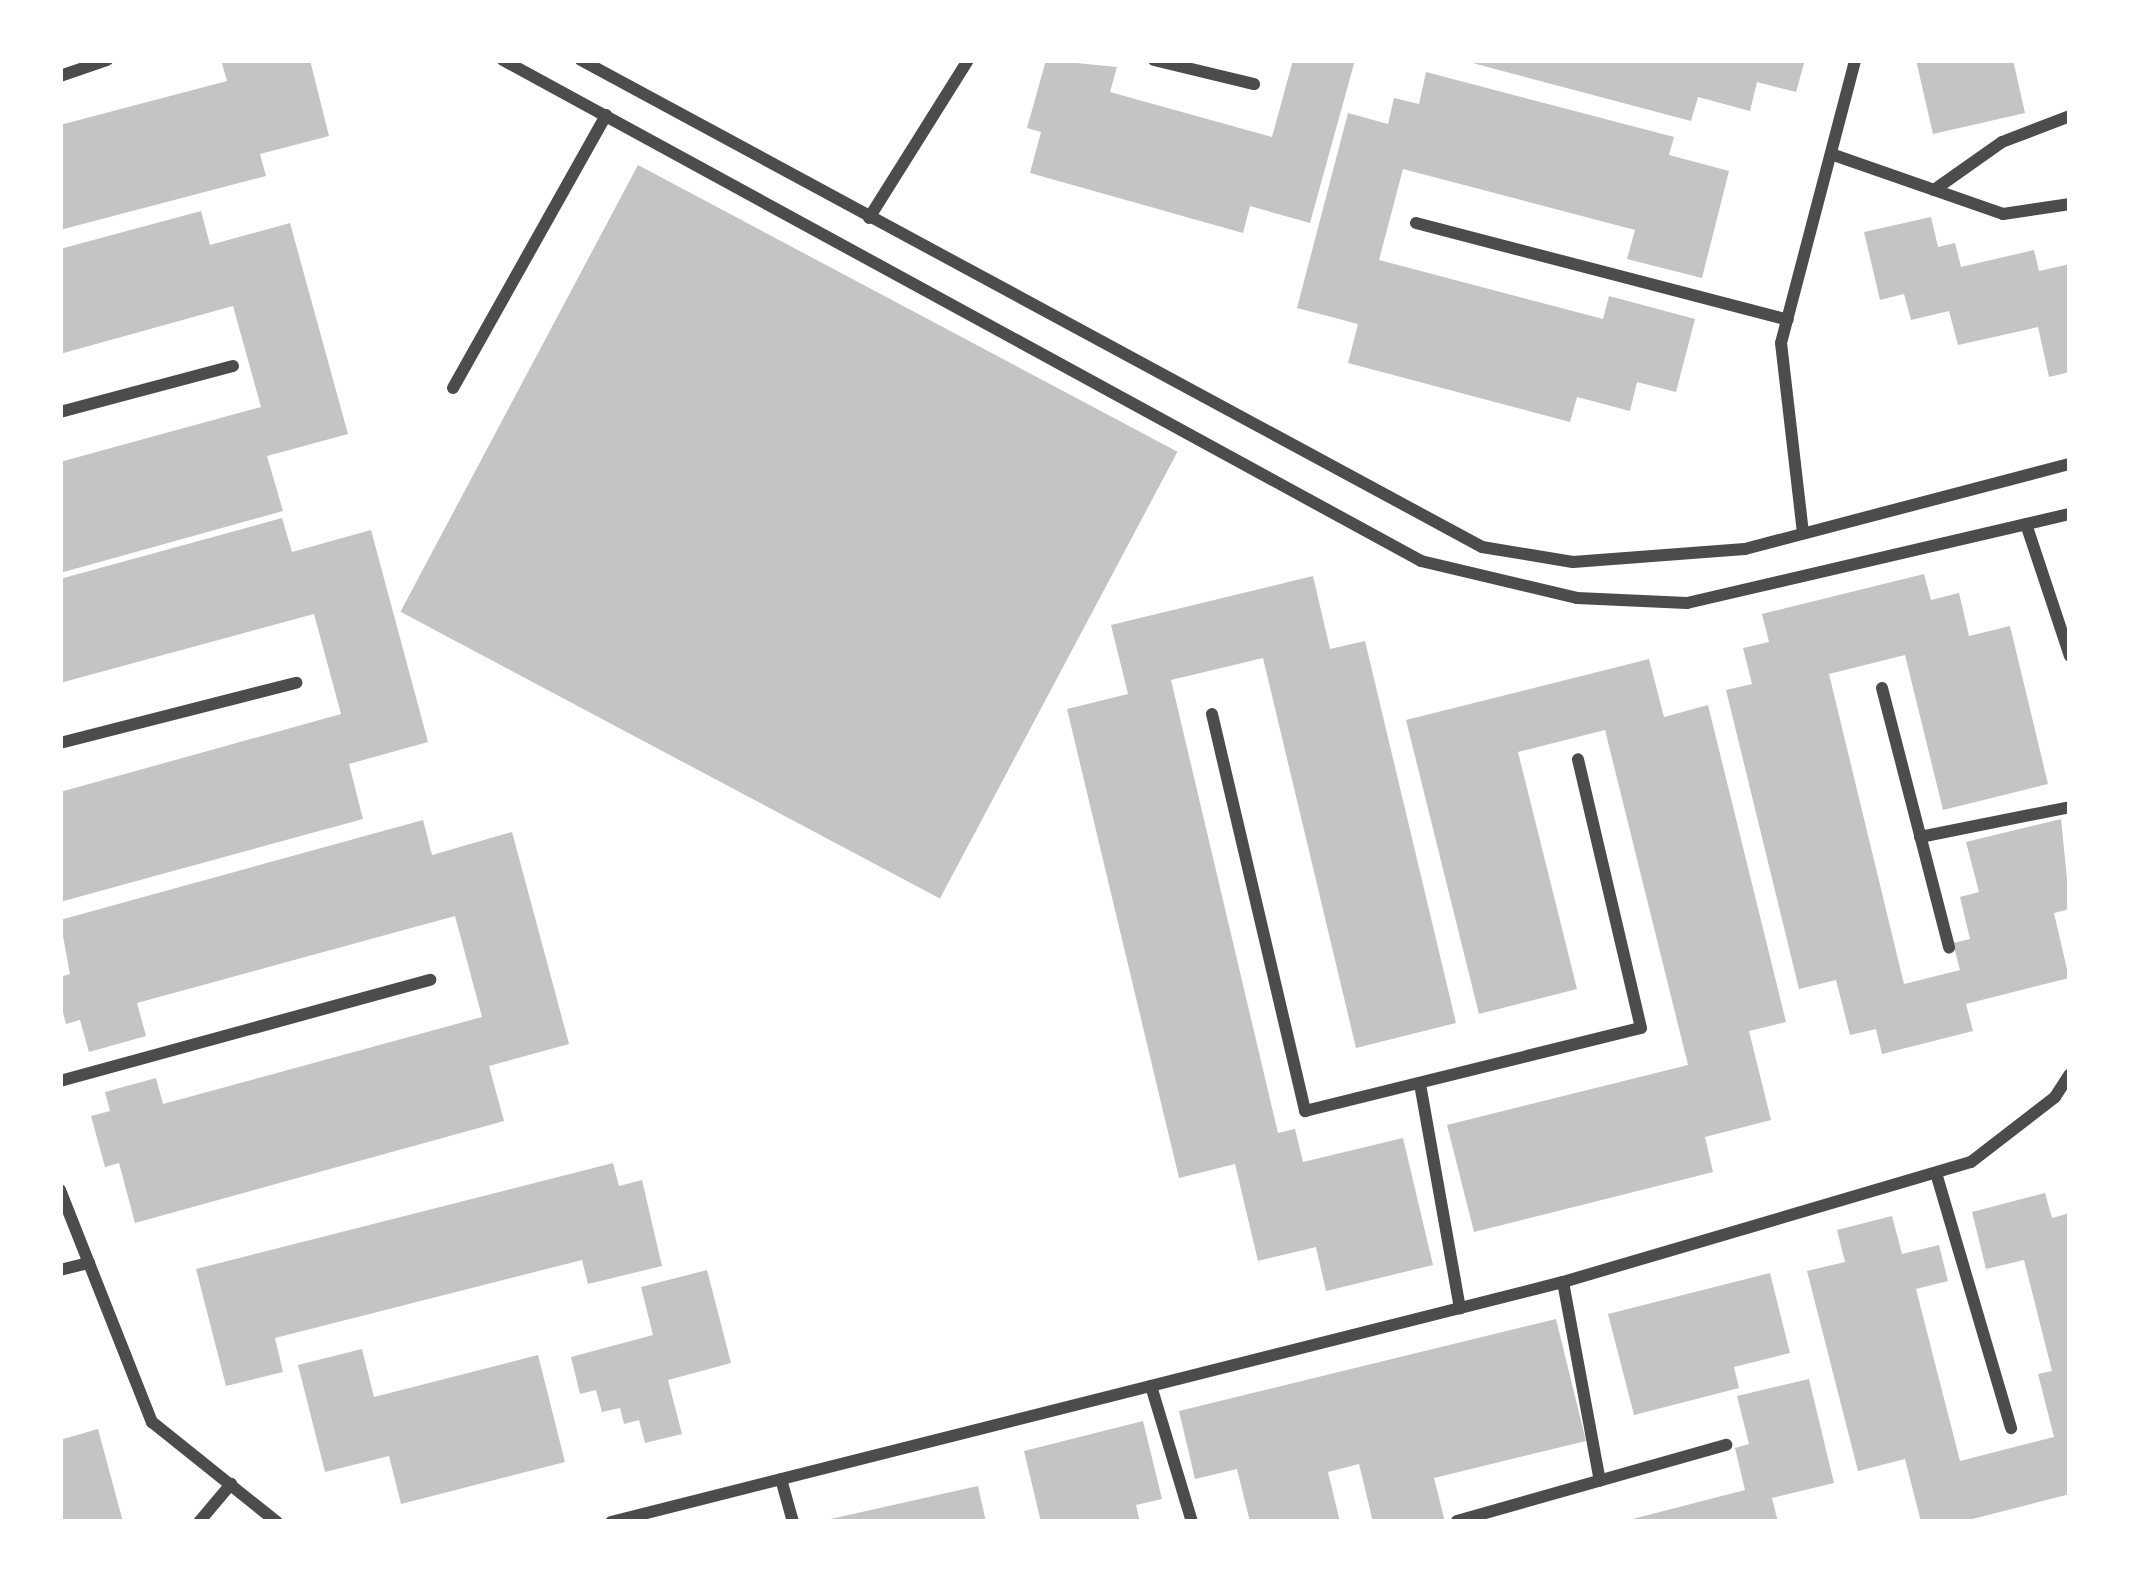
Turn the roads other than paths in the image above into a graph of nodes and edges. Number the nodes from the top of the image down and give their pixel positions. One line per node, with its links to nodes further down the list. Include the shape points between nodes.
1 (107, 60): 7 (street)
2 (503, 60): 9 (street)
3 (581, 60): 14 (street)
4 (968, 60): 14 (street)
5 (1154, 60): 8 (street)
6 (1855, 60): 11 (street)
7 (60, 76)
8 (1254, 83)
9 (606, 115): 18 (street); 22 (street, via 1421,561 1576,598 1687,603)
10 (2070, 116): 12 (street, via 2002,142)
11 (1831, 154): 12 (street); 16 (street)
12 (1934, 190): 13 (street, via 2003,214)
13 (2070, 204)
14 (869, 218): 23 (street, via 1482,547 1573,562 1745,549)
15 (1416, 223): 16 (street)
16 (1788, 320): 23 (street, via 1781,343)
17 (232, 366): 19 (street)
18 (453, 388)
19 (60, 412)
20 (2070, 464): 23 (street)
21 (2070, 514): 22 (street)
22 (2026, 524): 24 (street)
23 (1803, 533)
24 (2070, 656)
25 (296, 682): 28 (street)
26 (1882, 688): 31 (street)
27 (1212, 715): 36 (street, via 1305,1111)
28 (60, 743)
29 (1578, 759): 36 (street, via 1640,1028)
30 (2070, 807): 31 (street)
31 (1920, 837): 32 (street)
32 (1949, 947)
33 (430, 980): 35 (street)
34 (2070, 1074): 37 (street, via 2055,1097 1971,1162)
35 (60, 1082)
36 (1420, 1084): 42 (street)
37 (1936, 1173): 41 (street); 44 (street)
38 (60, 1190): 39 (street)
39 (89, 1263): 40 (street); 48 (street, via 152,1422)
40 (60, 1270)
41 (1563, 1282): 42 (street); 47 (street)
42 (1460, 1308): 43 (street)
43 (1151, 1386): 46 (street); 54 (street)
44 (2011, 1427)
45 (1726, 1445): 47 (street)
46 (781, 1479): 52 (street); 53 (street)
47 (1600, 1481): 49 (street)
48 (231, 1484): 50 (street); 51 (street)
49 (1457, 1521)
50 (199, 1522)
51 (277, 1522)
52 (611, 1522)
53 (793, 1522)
54 (1192, 1522)

